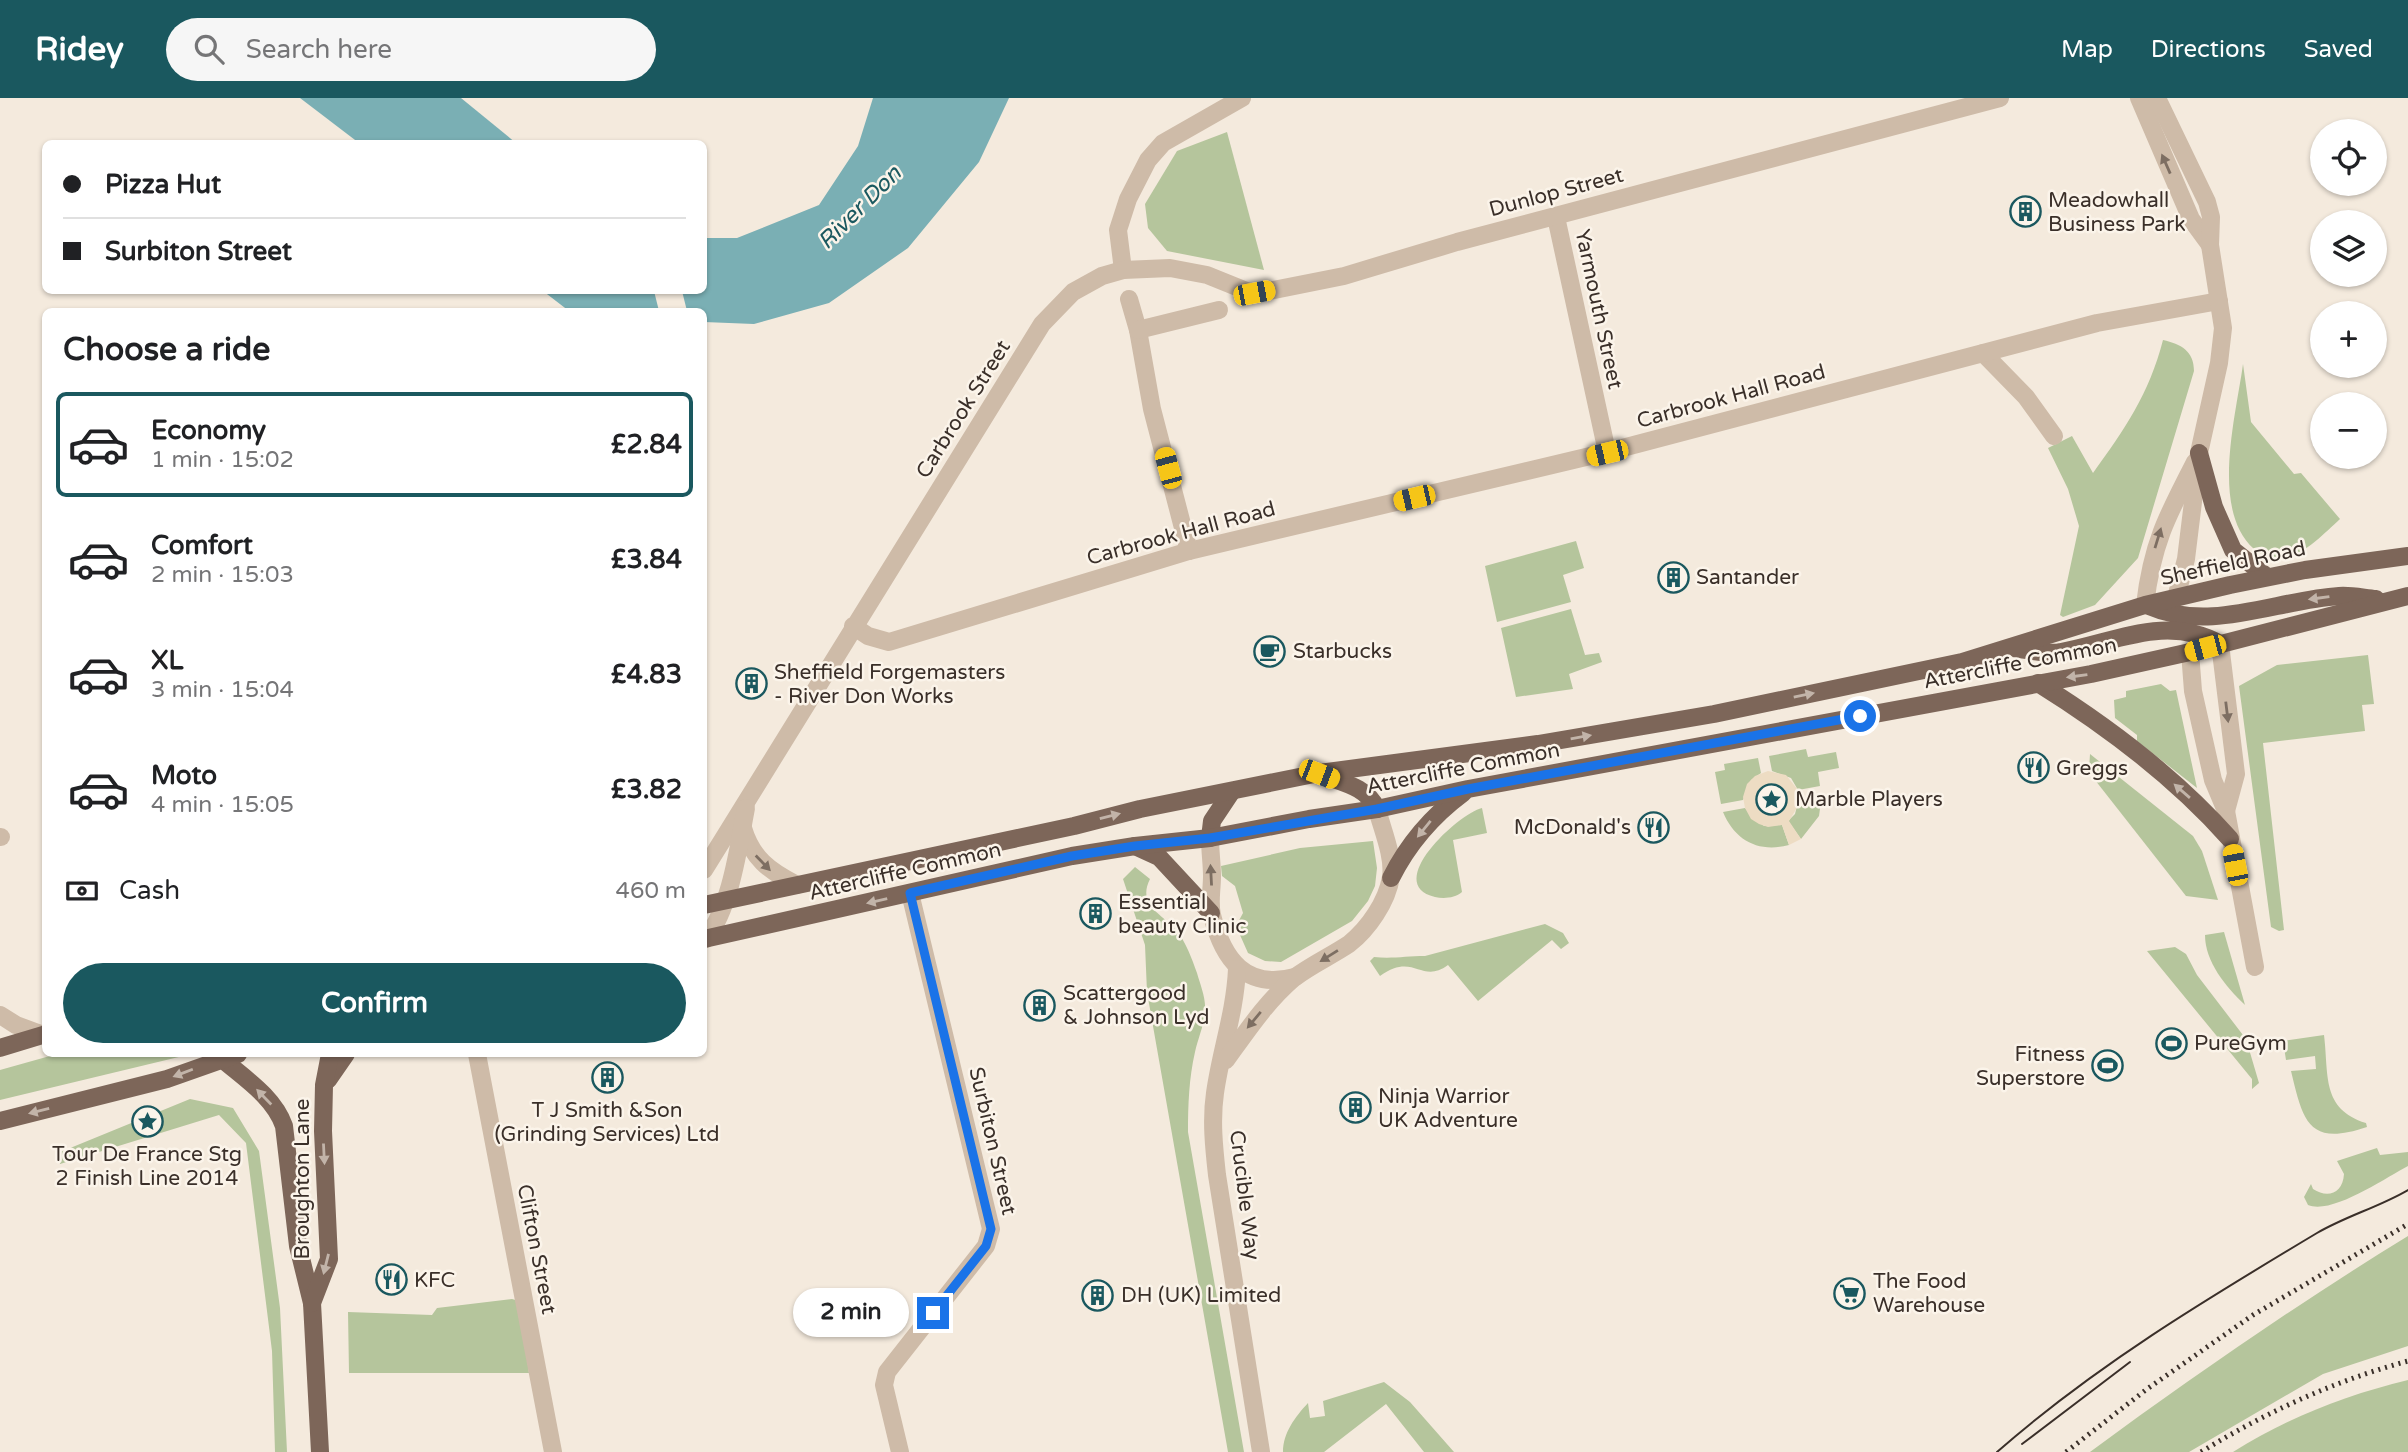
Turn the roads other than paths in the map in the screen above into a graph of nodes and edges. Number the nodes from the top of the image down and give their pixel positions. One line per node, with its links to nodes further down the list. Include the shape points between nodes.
1 (1242, 98): 7 (street, via 1163,143 1148,160 1118,230)
2 (2000, 98): 5 (street, Dunlop Street)
3 (2140, 98): 6 (street, one-way to 3, via 2191,219)
4 (2157, 98): 6 (street, via 2207,202)
5 (1556, 216): 7 (street, Dunlop Street, via 1344,276 1254,293 1207,275 1170,268); 14 (street, Yarmouth Street)
6 (2210, 245): 9 (street)
7 (1123, 270): 25 (street, Carbrook Street, via 1073,292 1042,324)
8 (1129, 299): 11 (street)
9 (2219, 301): 12 (street, Carbrook Hall Road, via 2097,323); 15 (street, via 2223,328 2219,363)
10 (1219, 310): 11 (street)
11 (1138, 330): 16 (street, via 1152,409)
12 (1983, 353): 13 (street, via 2026,397); 14 (street, Carbrook Hall Road)
13 (2054, 436)
14 (1607, 453): 16 (street, Carbrook Hall Road)
15 (2199, 453): 18 (main road, via 2214,507 2233,550); 22 (street, one-way to 15, via 2161,528); 23 (street, via 2186,559)
16 (1189, 551): 25 (street, Carbrook Hall Road, via 889,642)
17 (2408, 556): 18 (main road, Sheffield Road)
18 (2266, 576): 19 (main road, Sheffield Road)
19 (2215, 588): 23 (main road, Sheffield Road); 24 (main road)
20 (2408, 596): 21 (main road, Sheffield Road)
21 (2387, 600): 24 (main road, Sheffield Road, one-way to 24, via 2340,595 2229,616); 27 (main road, Sheffield Road)
22 (2145, 605): 23 (main road, Sheffield Road); 28 (main road, Attercliffe Common)
23 (2171, 614): 24 (main road, Sheffield Road); 26 (main road, Attercliffe Common, via 2179,629); 28 (main road, Attercliffe Common, via 2059,653); 30 (main road)
24 (2200, 615): 26 (main road)
25 (853, 626): 35 (street, Carbrook Street)
26 (2195, 633): 27 (main road, Attercliffe Common); 29 (main road)
27 (2220, 645): 29 (main road, Sheffield Road); 37 (street, one-way to 37, via 2236,774)
28 (2007, 648): 32 (main road, Attercliffe Common, one-way to 28, via 1714,714 1962,662)
29 (2190, 652): 30 (main road, Attercliffe Common); 37 (street, via 2193,691 2213,780)
30 (2144, 663): 31 (main road, Attercliffe Common, one-way to 31)
31 (2038, 683): 33 (main road, Attercliffe Common); 40 (main road, one-way to 31, via 2207,813 2132,749)
32 (1319, 774): 34 (main road, Attercliffe Common); 36 (main road, via 1365,792)
33 (1468, 789): 36 (main road, Attercliffe Common); 43 (main road, one-way to 43, via 1434,816)
34 (1232, 791): 39 (main road, via 1212,821); 44 (main road, Attercliffe Common, one-way to 34)
35 (748, 798): 38 (street, Carbrook Street); 42 (street, Carbrook Street)
36 (1377, 809): 39 (main road, Attercliffe Common); 43 (street)
37 (2226, 811): 40 (street)
38 (743, 828): 44 (street, one-way to 44, via 758,860); 46 (street, Carbrook Street)
39 (1210, 838): 41 (main road, Attercliffe Common); 48 (street, one-way to 39)
40 (2230, 839): 51 (street)
41 (1135, 846): 45 (main road, Attercliffe Common); 48 (main road, via 1158,857)
42 (707, 865)
43 (1391, 878): 53 (street, Crucible Way, one-way to 53, via 1363,932)
44 (797, 885): 46 (main road, Attercliffe Common)
45 (910, 893): 50 (main road, Attercliffe Common, one-way to 50); 69 (street, Surbiton Street, via 991,1229 986,1246 887,1372 884,1385)
46 (725, 901): 47 (main road, Attercliffe Common); 49 (street, Carbrook Street)
47 (707, 904)
48 (1211, 913): 52 (street)
49 (707, 936)
50 (707, 939)
51 (2255, 967)
52 (1237, 968): 53 (street, via 1263,981); 63 (street, Crucible Way, via 1234,1007)
53 (1295, 978): 63 (street, Crucible Way, one-way to 63, via 1250,1024)
54 (0, 1014): 55 (street, via 16,1026)
55 (42, 1034)
56 (42, 1036): 57 (main road)
57 (0, 1048)
58 (220, 1057): 65 (main road, one-way to 65, via 167,1079)
59 (223, 1057): 66 (main road, Broughton Lane, one-way to 59, via 298,1246 281,1119)
60 (329, 1057): 64 (main road, Broughton Lane)
61 (344, 1057): 64 (main road)
62 (478, 1057): 68 (street, Clifton Street)
63 (1220, 1069): 70 (street, Crucible Way, via 1213,1111 1217,1175)
64 (324, 1086): 66 (main road, Broughton Lane, one-way to 66, via 329,1259)
65 (0, 1121)
66 (312, 1303): 67 (main road, Broughton Lane)
67 (320, 1452)
68 (553, 1452)
69 (900, 1452)
70 (1261, 1452)

